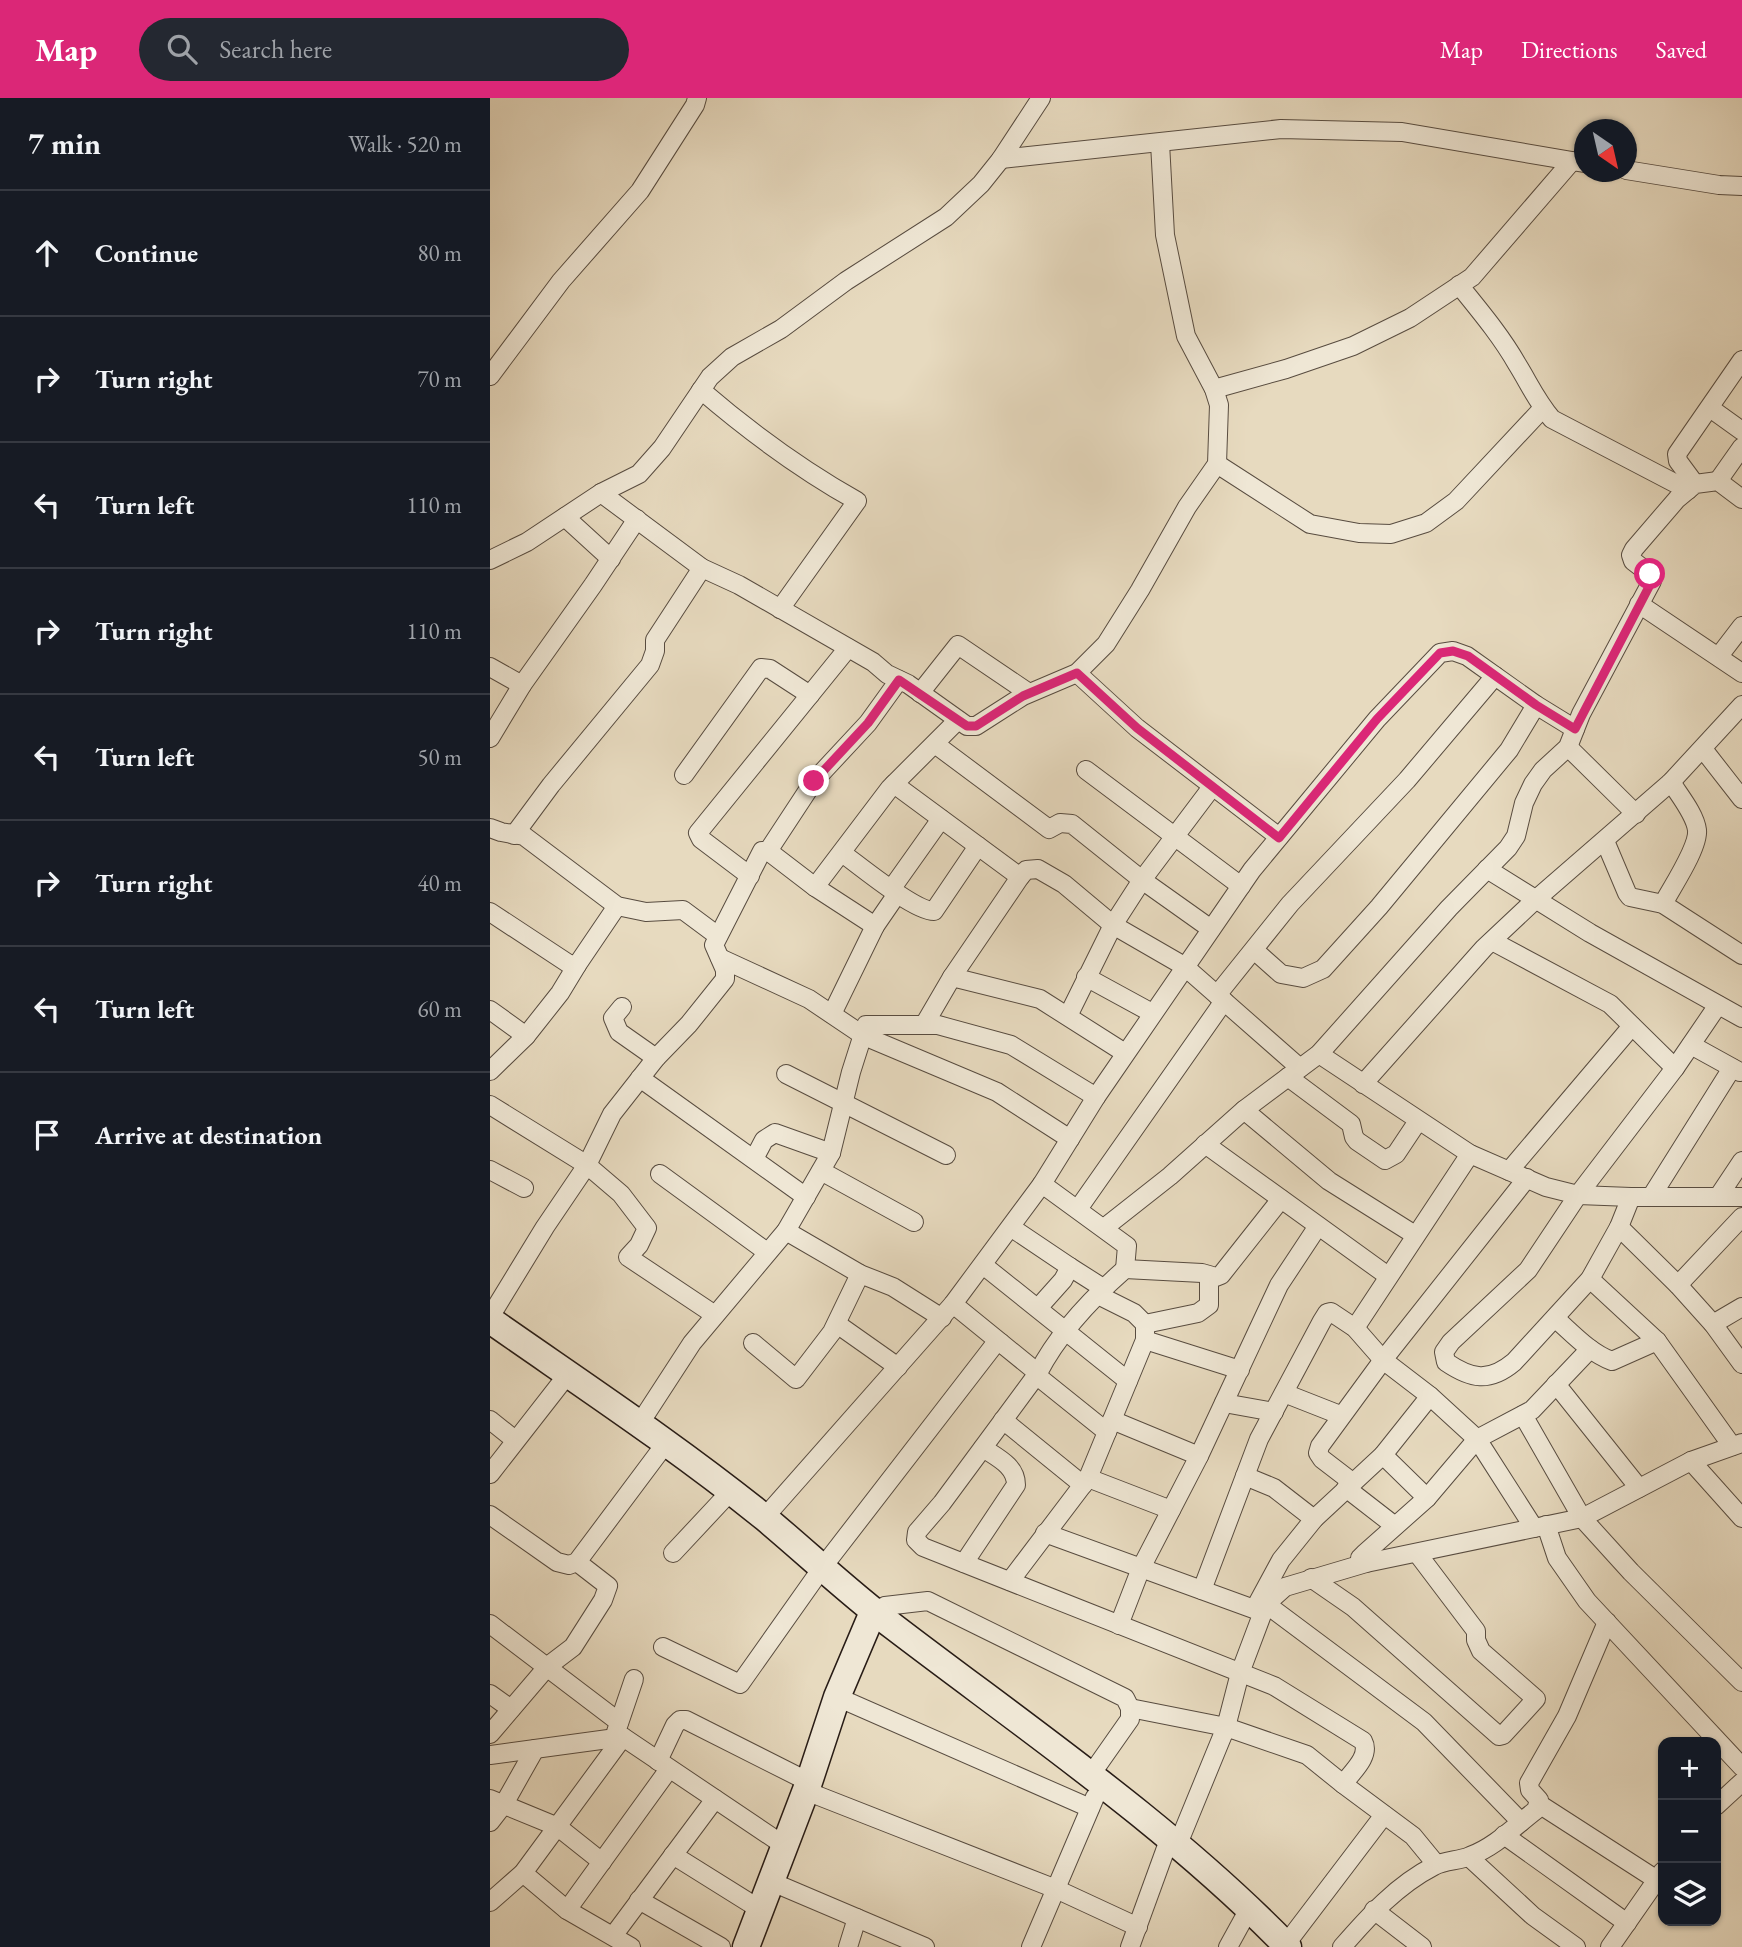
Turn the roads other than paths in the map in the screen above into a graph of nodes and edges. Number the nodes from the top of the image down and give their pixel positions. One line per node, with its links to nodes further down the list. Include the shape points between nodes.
1 (697, 98): 11 (street, via 640,191 561,281)
2 (1041, 98): 4 (street)
3 (1160, 143): 4 (street); 5 (street, via 1281,129 1389,131); 12 (street, via 1165,235 1186,336)
4 (1001, 159): 13 (street, via 946,217 733,358)
5 (1574, 161)
6 (1574, 166): 9 (street, via 1472,277)
7 (1637, 172): 8 (street)
8 (1742, 186)
9 (1459, 285): 12 (street, via 1410,318 1353,346); 14 (street, via 1492,325)
10 (1742, 360): 15 (street)
11 (490, 376)
12 (1214, 389): 18 (street, via 1219,405)
13 (701, 390): 21 (street, via 639,474); 29 (street, via 787,459 858,501)
14 (1542, 408): 18 (street, via 1456,501 1426,523 1391,534 1310,524); 20 (street, via 1552,419)
15 (1710, 408): 16 (street); 20 (street, via 1676,454)
16 (1742, 431)
17 (1742, 447): 19 (street)
18 (1217, 464): 34 (street, via 1106,644)
19 (1718, 481): 20 (street); 22 (street)
20 (1691, 487): 28 (street, via 1631,555 1652,578)
21 (601, 493): 23 (street); 24 (street)
22 (1742, 499)
23 (565, 517): 25 (street); 26 (street)
24 (637, 519): 25 (street); 27 (street)
25 (611, 559): 38 (street)
26 (490, 560)
27 (702, 568): 29 (street); 59 (street, via 655,640 650,665)
28 (1639, 604): 32 (street); 45 (street)
29 (780, 609): 31 (street)
30 (1742, 626): 32 (street)
31 (848, 648): 37 (street); 41 (street)
32 (1718, 656): 35 (street)
33 (490, 667): 38 (street)
34 (1077, 673): 40 (street); 54 (street, via 1137,728)
35 (1742, 673)
36 (1495, 676): 42 (street); 61 (street, via 1460,653 1440,653 1377,719); 82 (street)
37 (899, 680): 39 (street); 64 (street, via 868,723 814,781)
38 (522, 685): 46 (street)
39 (920, 693): 40 (street, via 958,645); 44 (street)
40 (1029, 693): 44 (street, via 976,726)
41 (810, 695): 51 (street, via 761,668); 67 (street, via 698,834)
42 (1536, 705): 45 (street); 82 (street, via 1509,750 1323,969 1303,978 1281,974)
43 (1742, 705): 49 (street)
44 (958, 720): 47 (street)
45 (1575, 729): 48 (street)
46 (491, 733)
47 (935, 744): 53 (street); 69 (street, via 1049,829 1060,822 1072,824)
48 (1568, 747): 56 (street); 66 (street, via 1533,784 1516,836)
49 (1703, 749): 52 (street); 55 (street)
50 (1086, 770): 60 (street)
51 (684, 775)
52 (1671, 782): 56 (street); 74 (street, via 1697,831)
53 (894, 784): 57 (street); 65 (street)
54 (1212, 786): 60 (street); 61 (street)
55 (1742, 798)
56 (1636, 814): 62 (street)
57 (941, 819): 63 (street); 72 (street)
58 (490, 828): 59 (street)
59 (514, 835): 75 (street, via 524,836)
60 (1175, 837): 69 (street); 70 (street)
61 (1279, 838): 70 (street)
62 (1605, 841): 73 (street); 74 (street, via 1627,893)
63 (978, 846): 68 (street); 72 (street, via 934,911)
64 (768, 851): 67 (street, via 758,856); 71 (street)
65 (842, 853): 71 (street); 72 (street)
66 (1488, 869): 73 (street); 103 (street)
67 (750, 876): 80 (street)
68 (1020, 877): 77 (street, via 1026,870 1038,869 1064,884); 87 (street)
69 (1142, 880): 77 (street); 79 (street)
70 (1241, 886): 79 (street)
71 (815, 887): 78 (street)
72 (895, 891): 78 (street)
73 (1534, 901): 81 (street); 90 (street)
74 (1663, 904): 83 (street)
75 (617, 906): 80 (street, via 646,912 683,910); 85 (street)
76 (492, 918): 85 (street)
77 (1113, 925): 86 (street); 88 (street)
78 (876, 926): 94 (street)
79 (1210, 929): 86 (street)
80 (718, 936): 84 (street, via 714,944)
81 (1492, 941): 98 (street, via 1610,1004); 111 (street)
82 (1254, 950): 89 (street)
83 (1742, 955)
84 (720, 958): 94 (street, via 779,983); 104 (street, via 725,979)
85 (577, 965): 99 (street)
86 (1184, 966): 89 (street); 93 (street)
87 (952, 977): 95 (street, via 1041,999); 97 (street)
88 (1086, 977): 93 (street); 95 (street)
89 (1220, 998): 108 (street); 139 (street)
90 (1718, 1005): 96 (street); 101 (street)
91 (622, 1006): 104 (street, via 613,1018 619,1032)
92 (490, 1010): 99 (street)
93 (1152, 1013): 102 (street)
94 (832, 1014): 100 (street)
95 (1068, 1016): 102 (street)
96 (1742, 1018)
97 (924, 1024): 100 (street, via 866,1025); 112 (street, via 1011,1045)
98 (1632, 1026): 105 (street); 127 (street)
99 (526, 1036): 107 (street)
100 (864, 1036): 113 (street); 117 (street, via 997,1092)
101 (1690, 1045): 105 (street); 106 (street)
102 (1125, 1053): 112 (street)
103 (1318, 1054): 108 (street); 111 (street)
104 (656, 1058): 110 (street)
105 (1675, 1068): 132 (street)
106 (1737, 1070): 135 (street)
107 (490, 1071)
108 (1294, 1072): 115 (street); 116 (street, via 1351,1124 1357,1141 1385,1160 1396,1154)
109 (786, 1074): 113 (street)
110 (640, 1078): 122 (street); 124 (street, via 612,1114)
111 (1363, 1084): 116 (street)
112 (1096, 1097): 117 (street)
113 (843, 1104): 119 (street); 121 (street)
114 (490, 1105): 124 (street)
115 (1244, 1110): 118 (street); 147 (street, via 1329,1181)
116 (1418, 1121): 120 (street)
117 (1070, 1139): 130 (street)
118 (1205, 1144): 138 (street); 145 (street)
119 (831, 1153): 122 (street, via 775,1133 764,1140); 126 (street)
120 (1470, 1154): 127 (street); 147 (street)
121 (946, 1155)
122 (754, 1159): 133 (street)
123 (1742, 1161): 136 (street)
124 (587, 1166): 161 (street, via 621,1194 647,1228 628,1256); 162 (street)
125 (490, 1170): 131 (street)
126 (821, 1171): 133 (street); 141 (street)
127 (1509, 1171): 129 (street)
128 (660, 1174): 148 (street)
129 (1527, 1178): 132 (street); 173 (street)
130 (1042, 1184): 139 (street); 144 (street)
131 (524, 1188)
132 (1578, 1195): 134 (street); 163 (street, via 1528,1270 1451,1342 1444,1353 1446,1362 1461,1372 1487,1378 1514,1363)
133 (806, 1197): 146 (street)
134 (1631, 1197): 135 (street); 143 (street)
135 (1651, 1197): 136 (street)
136 (1717, 1197): 137 (street)
137 (1742, 1197)
138 (1280, 1199): 142 (street); 154 (street, via 1231,1265 1221,1275)
139 (1078, 1209): 145 (street)
140 (1742, 1217): 156 (street)
141 (914, 1222)
142 (1318, 1226): 153 (street); 176 (street, via 1279,1285)
143 (1619, 1227): 155 (street); 156 (street)
144 (1012, 1228): 149 (street); 150 (street)
145 (1104, 1228): 151 (street, via 1127,1246)
146 (786, 1231): 148 (street); 152 (street)
147 (1415, 1235): 153 (street)
148 (767, 1252): 161 (street)
149 (983, 1265): 159 (street); 160 (street)
150 (1070, 1267): 157 (street); 159 (street)
151 (1125, 1269): 154 (street); 157 (street)
152 (860, 1274): 160 (street); 164 (street)
153 (1388, 1276): 166 (street)
154 (1209, 1277): 168 (street, via 1209,1305)
155 (1590, 1279): 163 (street); 169 (street)
156 (1678, 1284): 165 (street)
157 (1100, 1292): 167 (street); 168 (street, via 1134,1313)
158 (1742, 1307): 165 (street)
159 (1038, 1308): 167 (street)
160 (947, 1311): 171 (street); 175 (street)
161 (715, 1315): 189 (street, via 691,1343)
162 (490, 1318): 177 (street)
163 (1555, 1318): 172 (street)
164 (836, 1324): 170 (street, via 796,1379); 175 (street)
165 (1713, 1324): 174 (street)
166 (1355, 1328): 173 (street); 181 (street, via 1327,1313)
167 (1066, 1332): 178 (street); 179 (street)
168 (1145, 1332): 176 (street); 179 (street)
169 (1657, 1341): 172 (street, via 1612,1361); 194 (street)
170 (753, 1343)
171 (1001, 1343): 178 (street); 220 (street, via 995,1344)
172 (1590, 1349): 180 (street)
173 (1383, 1360): 182 (street); 185 (street)
174 (1742, 1364)
175 (898, 1367): 209 (street)
176 (1240, 1370): 183 (street)
177 (568, 1374): 189 (street); 192 (street)
178 (1037, 1374): 188 (street); 190 (street)
179 (1128, 1381): 190 (street)
180 (1556, 1384): 186 (street); 203 (street)
181 (1284, 1393): 184 (street); 185 (street)
182 (1430, 1396): 191 (street); 196 (street)
183 (1224, 1403): 184 (street); 197 (street)
184 (1273, 1412): 200 (street)
185 (1340, 1415): 202 (street, via 1318,1453)
186 (1523, 1415): 191 (street); 210 (street)
187 (490, 1420): 192 (street)
188 (1003, 1420): 195 (street); 201 (street)
189 (639, 1423): 193 (street)
190 (1110, 1426): 197 (street); 201 (street)
191 (1477, 1439): 205 (street); 213 (street)
192 (515, 1440): 199 (street)
193 (666, 1443): 204 (street); 217 (street)
194 (1737, 1445): 198 (street)
195 (983, 1448): 218 (street, via 1011,1467 1016,1485); 218 (street, via 917,1532 922,1547)
196 (1382, 1455): 202 (street); 205 (street)
197 (1199, 1456): 206 (street)
198 (1691, 1461): 203 (street); 208 (street)
199 (490, 1474)
200 (1245, 1476): 211 (street, via 1274,1489); 224 (street)
201 (1085, 1482): 206 (street); 214 (street)
202 (1349, 1485): 211 (street); 212 (street)
203 (1639, 1488): 210 (street)
204 (730, 1492): 209 (street); 215 (street)
205 (1427, 1498): 212 (street)
206 (1171, 1510): 221 (street)
207 (490, 1515): 217 (street, via 557,1562)
208 (1742, 1517)
209 (764, 1518): 220 (street)
210 (1582, 1518): 213 (street); 234 (street)
211 (1314, 1519): 225 (street, via 1281,1560)
212 (1395, 1526): 219 (street, via 1363,1554 1360,1558)
213 (1540, 1527): 216 (street); 227 (street, via 1587,1601)
214 (1045, 1533): 221 (street); 223 (street)
215 (673, 1553)
216 (1417, 1553): 219 (street); 222 (street, via 1476,1631 1481,1651 1536,1699 1503,1735 1353,1607)
217 (577, 1562): 231 (street, via 608,1586 573,1647)
218 (964, 1563): 223 (street)
219 (1366, 1563): 222 (street)
220 (822, 1567): 226 (street); 230 (street, via 740,1684)
221 (1141, 1568): 224 (street); 229 (street)
222 (1311, 1578): 225 (street, via 1285,1587)
223 (1010, 1581): 229 (street)
224 (1202, 1590): 225 (street)
225 (1261, 1608): 232 (street); 256 (street, via 1424,1722)
226 (873, 1612): 236 (street); 237 (street, via 885,1606 928,1601 1125,1698); 249 (street)
227 (1607, 1622): 245 (street); 253 (street, via 1567,1716 1529,1783)
228 (490, 1624): 231 (street)
229 (1119, 1625): 232 (street)
230 (663, 1647)
231 (548, 1666): 238 (street); 240 (street)
232 (1240, 1672): 239 (street); 247 (street, via 1274,1686 1363,1741 1366,1754)
233 (634, 1679): 240 (street)
234 (1742, 1682)
235 (490, 1694): 238 (street)
236 (837, 1697): 248 (street); 249 (street)
237 (1130, 1708): 239 (street); 249 (street, via 1130,1719)
238 (511, 1709): 241 (street)
239 (1226, 1727): 247 (street, via 1307,1755); 259 (street)
240 (619, 1733): 242 (street); 244 (street); 257 (street)
241 (490, 1734)
242 (535, 1749): 243 (street); 252 (street)
243 (490, 1755)
244 (664, 1765): 248 (street, via 675,1725 685,1720); 250 (street); 263 (street)
245 (1742, 1767)
246 (1742, 1782): 251 (street)
247 (1343, 1784): 254 (street)
248 (808, 1786): 260 (street); 269 (street)
249 (1094, 1789): 259 (street); 269 (street)
250 (715, 1799): 260 (street); 261 (street)
251 (1721, 1801)
252 (497, 1802): 255 (street); 257 (street)
253 (1539, 1804): 256 (street); 266 (street)
254 (1384, 1815): 264 (street, via 1413,1836); 280 (street)
255 (490, 1822)
256 (1521, 1822): 258 (street)
257 (558, 1827): 263 (street); 265 (street)
258 (1504, 1835): 262 (street); 277 (street)
259 (1174, 1840): 272 (street); 278 (street)
260 (785, 1846): 268 (street)
261 (673, 1855): 270 (street); 274 (street)
262 (1469, 1857): 264 (street); 291 (street, via 1533,1916)
263 (602, 1861): 273 (street)
264 (1436, 1864): 275 (street)
265 (523, 1873): 271 (street); 273 (street)
266 (1658, 1874)
267 (1658, 1878): 277 (street)
268 (772, 1882): 274 (street); 276 (street)
269 (1056, 1889): 278 (street); 286 (street)
270 (639, 1900): 279 (street); 282 (street)
271 (490, 1902)
272 (1250, 1907): 280 (street); 288 (street)
273 (567, 1910): 279 (street)
274 (761, 1910): 283 (street)
275 (1374, 1910): 289 (street); 290 (street)
276 (857, 1918): 284 (street); 285 (street)
277 (1627, 1923): 292 (street)
278 (1138, 1927): 287 (street)
279 (613, 1936): 281 (street)
280 (1287, 1946)
281 (631, 1947)
282 (721, 1947)
283 (746, 1947)
284 (848, 1947)
285 (925, 1947)
286 (1031, 1947)
287 (1130, 1947)
288 (1228, 1947)
289 (1342, 1947)
290 (1422, 1947)
291 (1576, 1947)
292 (1609, 1947)

